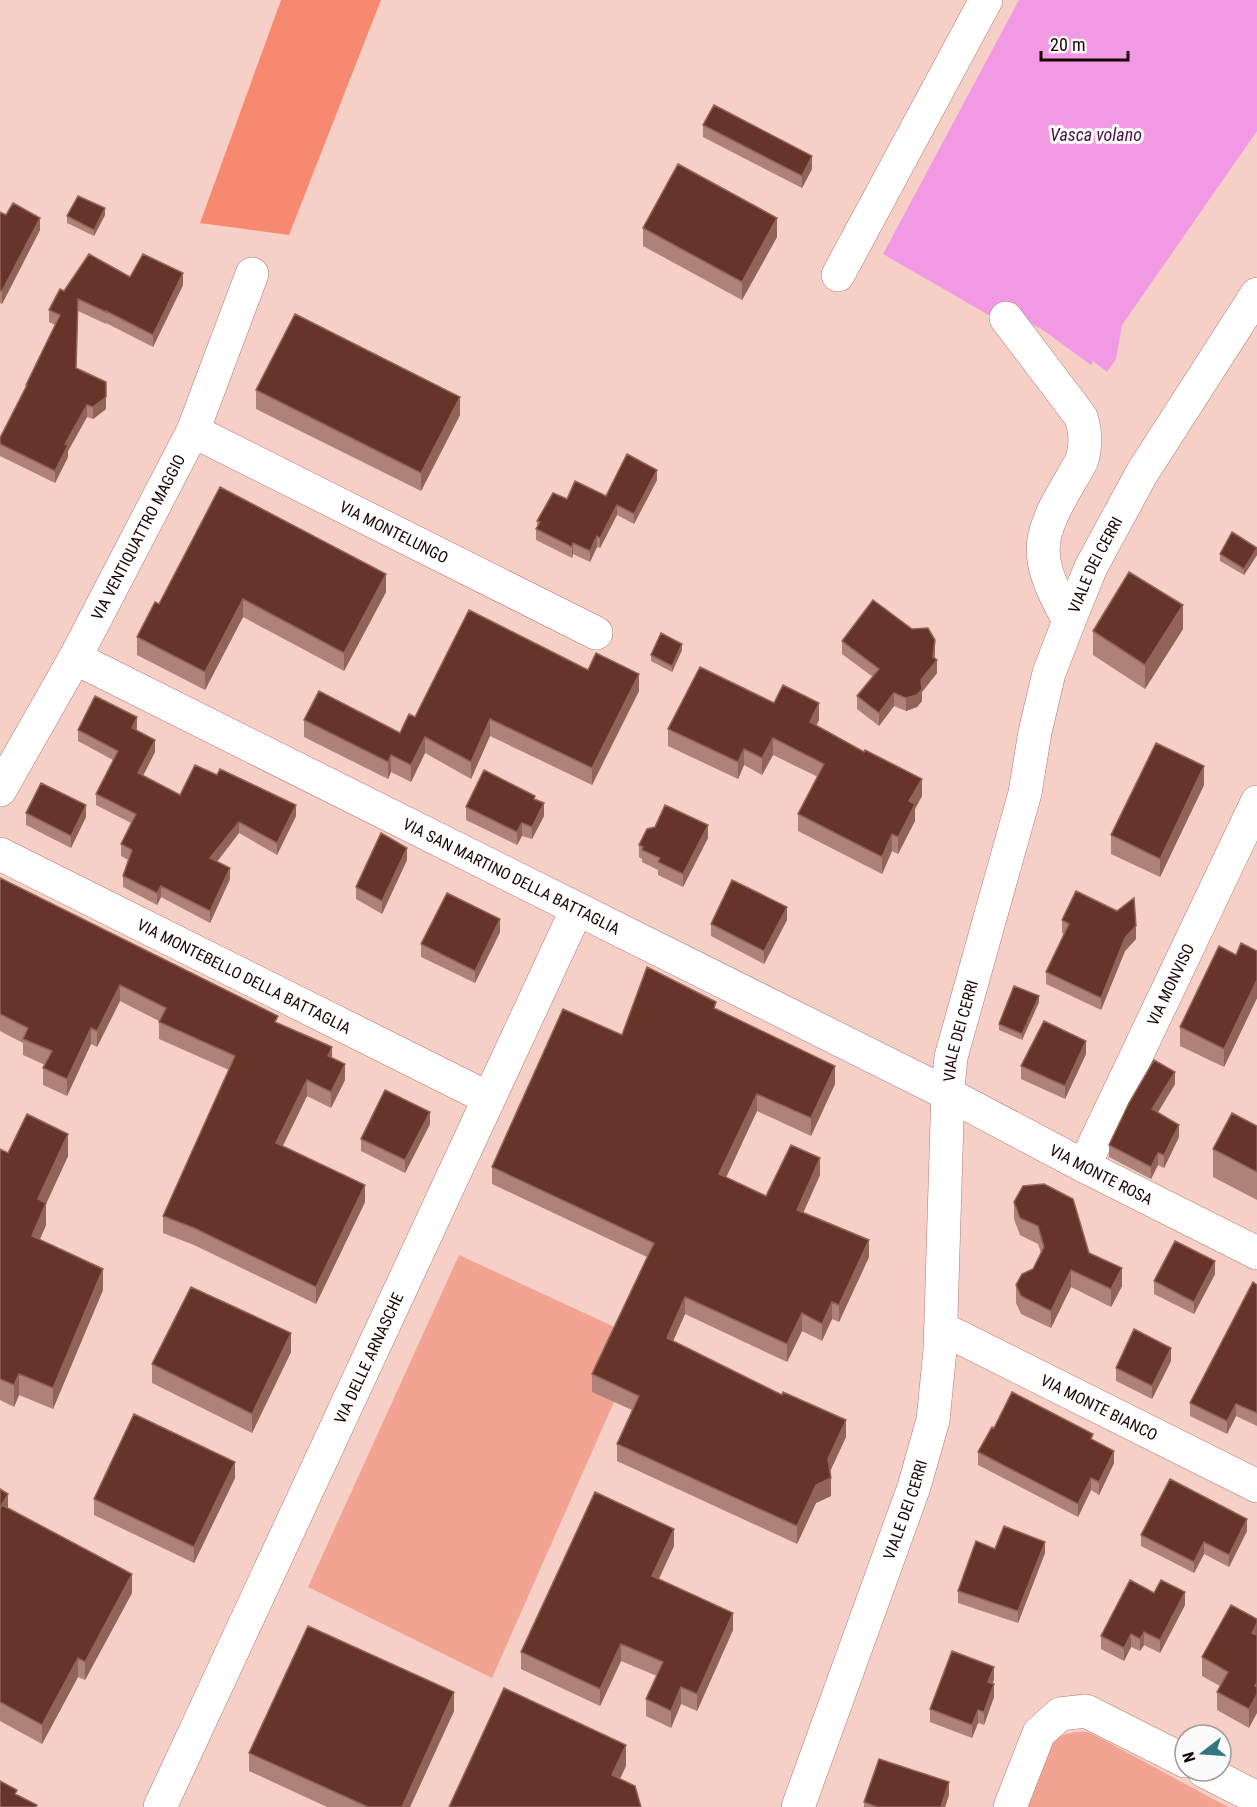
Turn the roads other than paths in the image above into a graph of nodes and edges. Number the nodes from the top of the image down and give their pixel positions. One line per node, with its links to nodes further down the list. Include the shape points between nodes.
1 (986, 0): 3 (street)
2 (252, 274): 6 (street, VIA VENTIQUATTRO MAGGIO)
3 (838, 275)
4 (1257, 294): 7 (street, VIALE DEI CERRI, via 1142,473 1091,567)
5 (1006, 318): 7 (street, via 1082,417 1086,432 1082,460 1045,533 1044,558 1052,590)
6 (193, 431): 8 (street, VIA MONTELUNGO); 9 (street, VIA VENTIQUATTRO MAGGIO)
7 (1069, 621): 14 (street, VIALE DEI CERRI, via 1050,673 1025,793 951,1057)
8 (596, 633)
9 (75, 658): 10 (street, VIA VENTIQUATTRO MAGGIO); 13 (street, VIA SAN MARTINO DELLA BATTAGLIA)
10 (0, 790)
11 (1257, 802): 16 (street, VIA MONVISO)
12 (0, 854): 15 (street, VIA MONTEBELLO DELLA BATTAGLIA)
13 (577, 909): 14 (street, VIA SAN MARTINO DELLA BATTAGLIA); 15 (street, VIA DELLE ARNASCHE)
14 (948, 1094): 16 (street, VIA MONTE ROSA); 18 (street, VIALE DEI CERRI)
15 (488, 1098): 23 (street, VIA DELLE ARNASCHE)
16 (1084, 1166): 17 (street, VIA MONTE ROSA)
17 (1257, 1252)
18 (941, 1328): 19 (street, VIA MONTE BIANCO); 24 (street, VIALE DEI CERRI, via 938,1385 925,1454)
19 (1257, 1486)
20 (1173, 1755): 25 (street, via 1086,1711 1060,1714 1039,1733)
21 (1228, 1783): 22 (street)
22 (1257, 1798)
23 (160, 1807)
24 (798, 1807)
25 (1010, 1807)

